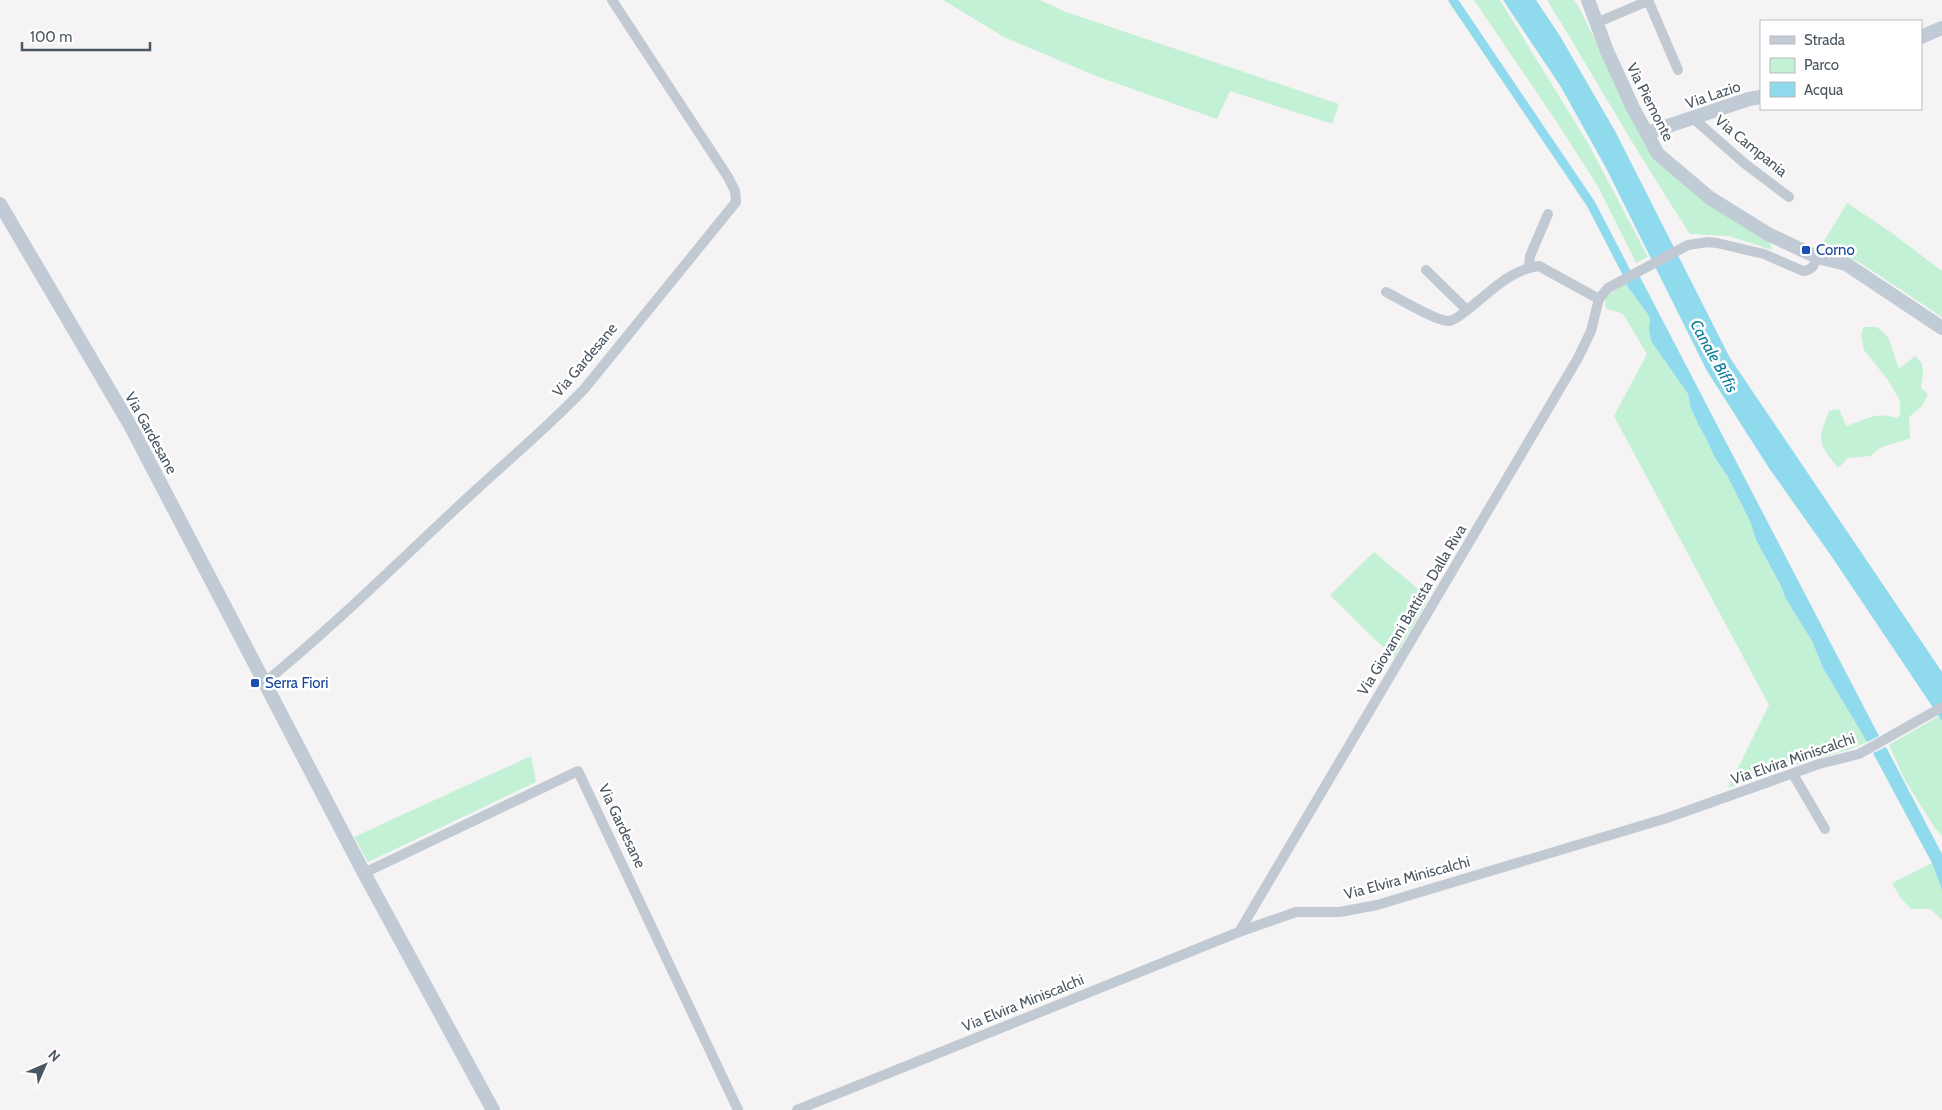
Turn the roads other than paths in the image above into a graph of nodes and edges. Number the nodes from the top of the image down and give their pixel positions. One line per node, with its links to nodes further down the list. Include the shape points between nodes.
1 (612, 0): 21 (street, Via Gardesane, via 728,177 736,202 564,411 475,490 358,602)
2 (1588, 0): 4 (main road, Via Piemonte)
3 (1648, 1): 4 (street); 7 (street)
4 (1596, 23): 10 (main road, Via Piemonte)
5 (1942, 28): 6 (main road)
6 (1922, 37)
7 (1678, 70)
8 (1760, 97): 9 (main road, Via Lazio)
9 (1694, 119): 10 (main road, Via Lazio); 11 (street, Via Campania)
10 (1647, 134): 14 (main road, Via Piemonte, via 1658,154 1710,198 1768,234)
11 (1789, 197)
12 (0, 204): 21 (main road, Via Gardesane, via 130,425)
13 (1548, 214): 15 (street, via 1530,256)
14 (1817, 257): 18 (street, via 1813,267 1803,271 1764,254 1699,242 1621,280); 20 (main road, Via Piemonte, via 1846,264)
15 (1530, 267): 18 (street, via 1539,266); 19 (street, via 1503,281)
16 (1426, 270): 19 (street)
17 (1386, 292): 19 (street, via 1449,321)
18 (1599, 299): 26 (street, Via Giovanni Battista Dalla Riva, via 1591,331 1578,358)
19 (1467, 310)
20 (1942, 328)
21 (264, 683): 25 (main road, Via Gardesane)
22 (1942, 707): 23 (street, Via Elvira Miniscalchi, via 1859,754)
23 (1793, 774): 24 (street); 26 (street, Via Elvira Miniscalchi, via 1667,818 1377,905 1340,912 1296,912)
24 (1825, 829)
25 (364, 873): 27 (main road, Via Gardesane); 28 (street, Via Gardesane, via 578,771)
26 (1239, 932): 29 (street, Via Elvira Miniscalchi)
27 (493, 1110)
28 (738, 1110)
29 (797, 1110)

